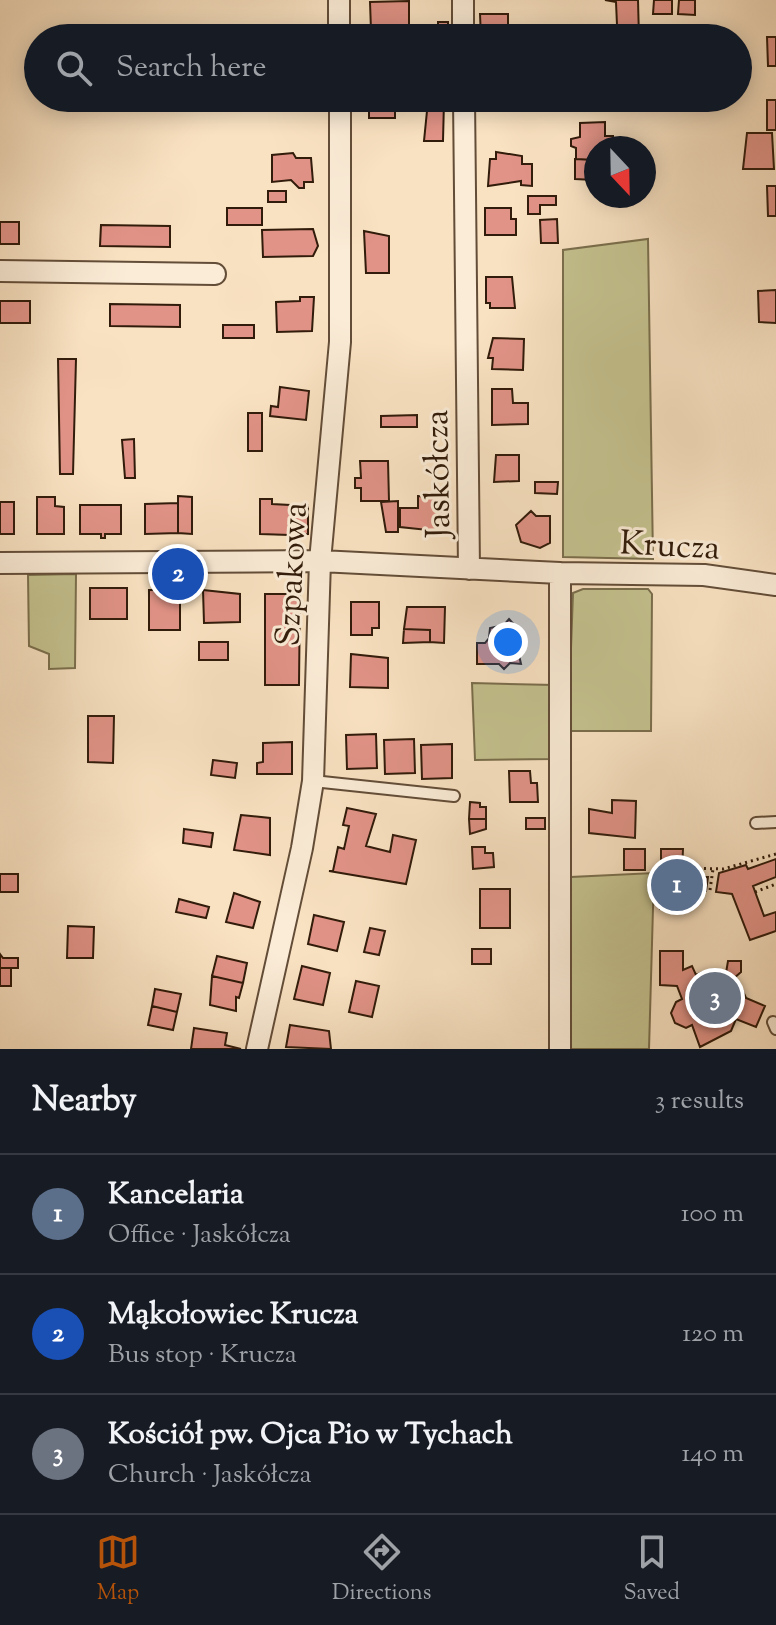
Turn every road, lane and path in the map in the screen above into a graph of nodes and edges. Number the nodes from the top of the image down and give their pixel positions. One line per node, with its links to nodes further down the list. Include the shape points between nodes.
1 (339, 0): 3 (street)
2 (463, 0): 4 (street)
3 (339, 24)
4 (463, 24)
5 (340, 112): 9 (street, Szpakowa, via 340,342)
6 (464, 112): 11 (street, Jaskółcza)
7 (0, 271): 8 (street)
8 (215, 274)
9 (320, 561): 10 (street); 11 (street); 14 (street, Szpakowa)
10 (0, 563)
11 (469, 569): 12 (street, Jaskółcza)
12 (560, 573): 13 (street, Krucza, via 704,575); 25 (street)
13 (776, 585)
14 (313, 781): 15 (lane); 24 (street, Szpakowa)
15 (454, 796)
16 (776, 822): 17 (lane)
17 (756, 823)
18 (776, 854): 20 (path)
19 (686, 868): 20 (path)
20 (713, 869): 22 (path)
21 (776, 884): 23 (path)
22 (710, 890)
23 (755, 892)
24 (257, 1049)
25 (560, 1049)

